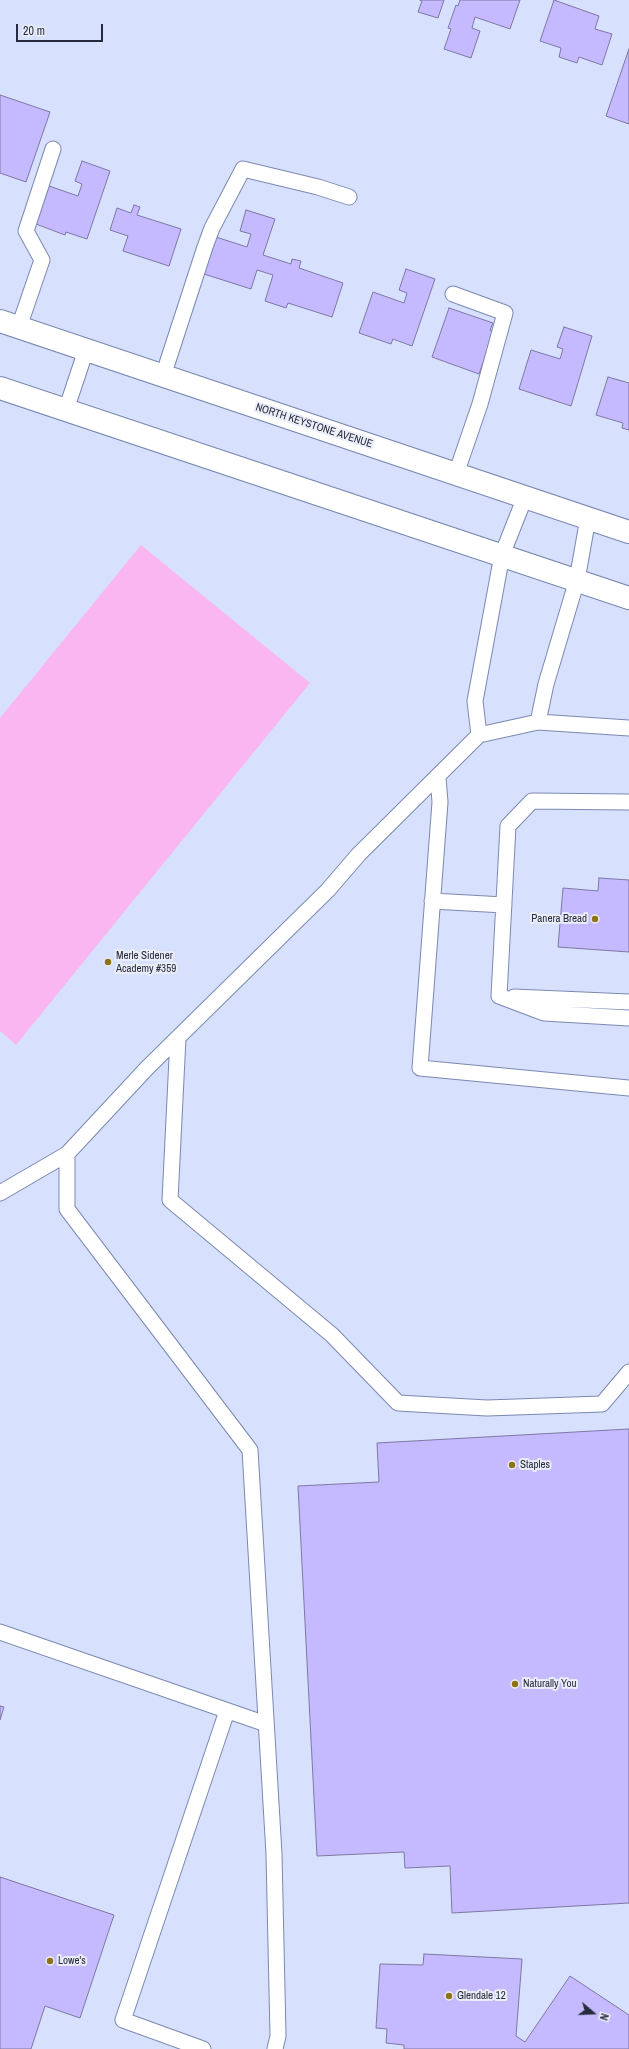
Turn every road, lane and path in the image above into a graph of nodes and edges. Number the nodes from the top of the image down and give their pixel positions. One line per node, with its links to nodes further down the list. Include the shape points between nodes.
1 (53, 149): 4 (lane, via 26,231 42,260)
2 (349, 197): 6 (lane, via 243,169 212,228)
3 (453, 294): 9 (lane, via 505,313 480,404)
4 (10, 324): 5 (main road, NORTH KEYSTONE AVENUE)
5 (86, 350): 6 (main road, NORTH KEYSTONE AVENUE); 8 (lane)
6 (163, 376): 9 (main road, NORTH KEYSTONE AVENUE)
7 (0, 388): 8 (main road)
8 (66, 410): 13 (main road)
9 (456, 474): 10 (main road, NORTH KEYSTONE AVENUE)
10 (525, 497): 11 (main road, NORTH KEYSTONE AVENUE); 13 (lane)
11 (588, 518): 12 (main road, NORTH KEYSTONE AVENUE); 14 (lane)
12 (629, 532)
13 (502, 555): 14 (main road); 18 (lane, via 475,701)
14 (577, 580): 15 (main road); 16 (lane, via 546,684)
15 (629, 598)
16 (538, 722): 17 (lane); 18 (lane)
17 (629, 728)
18 (479, 735): 19 (lane)
19 (438, 778): 21 (lane, via 440,802); 26 (lane, via 359,854 328,890)
20 (629, 802): 22 (lane, via 532,801 508,826)
21 (432, 901): 22 (lane); 27 (lane, via 420,1068)
22 (504, 905): 24 (lane, via 499,996)
23 (629, 1002): 24 (lane)
24 (545, 1006): 25 (lane)
25 (629, 1018)
26 (178, 1038): 28 (lane); 30 (lane, via 170,1200 332,1335 398,1403 488,1408 602,1404)
27 (629, 1088)
28 (67, 1154): 29 (lane); 33 (lane, via 67,1209 250,1450)
29 (0, 1193)
30 (629, 1372)
31 (0, 1632): 32 (lane)
32 (227, 1711): 33 (lane); 34 (lane, via 123,2020)
33 (266, 1724): 35 (lane, via 274,1854 278,2036)
34 (203, 2049)
35 (275, 2049)

